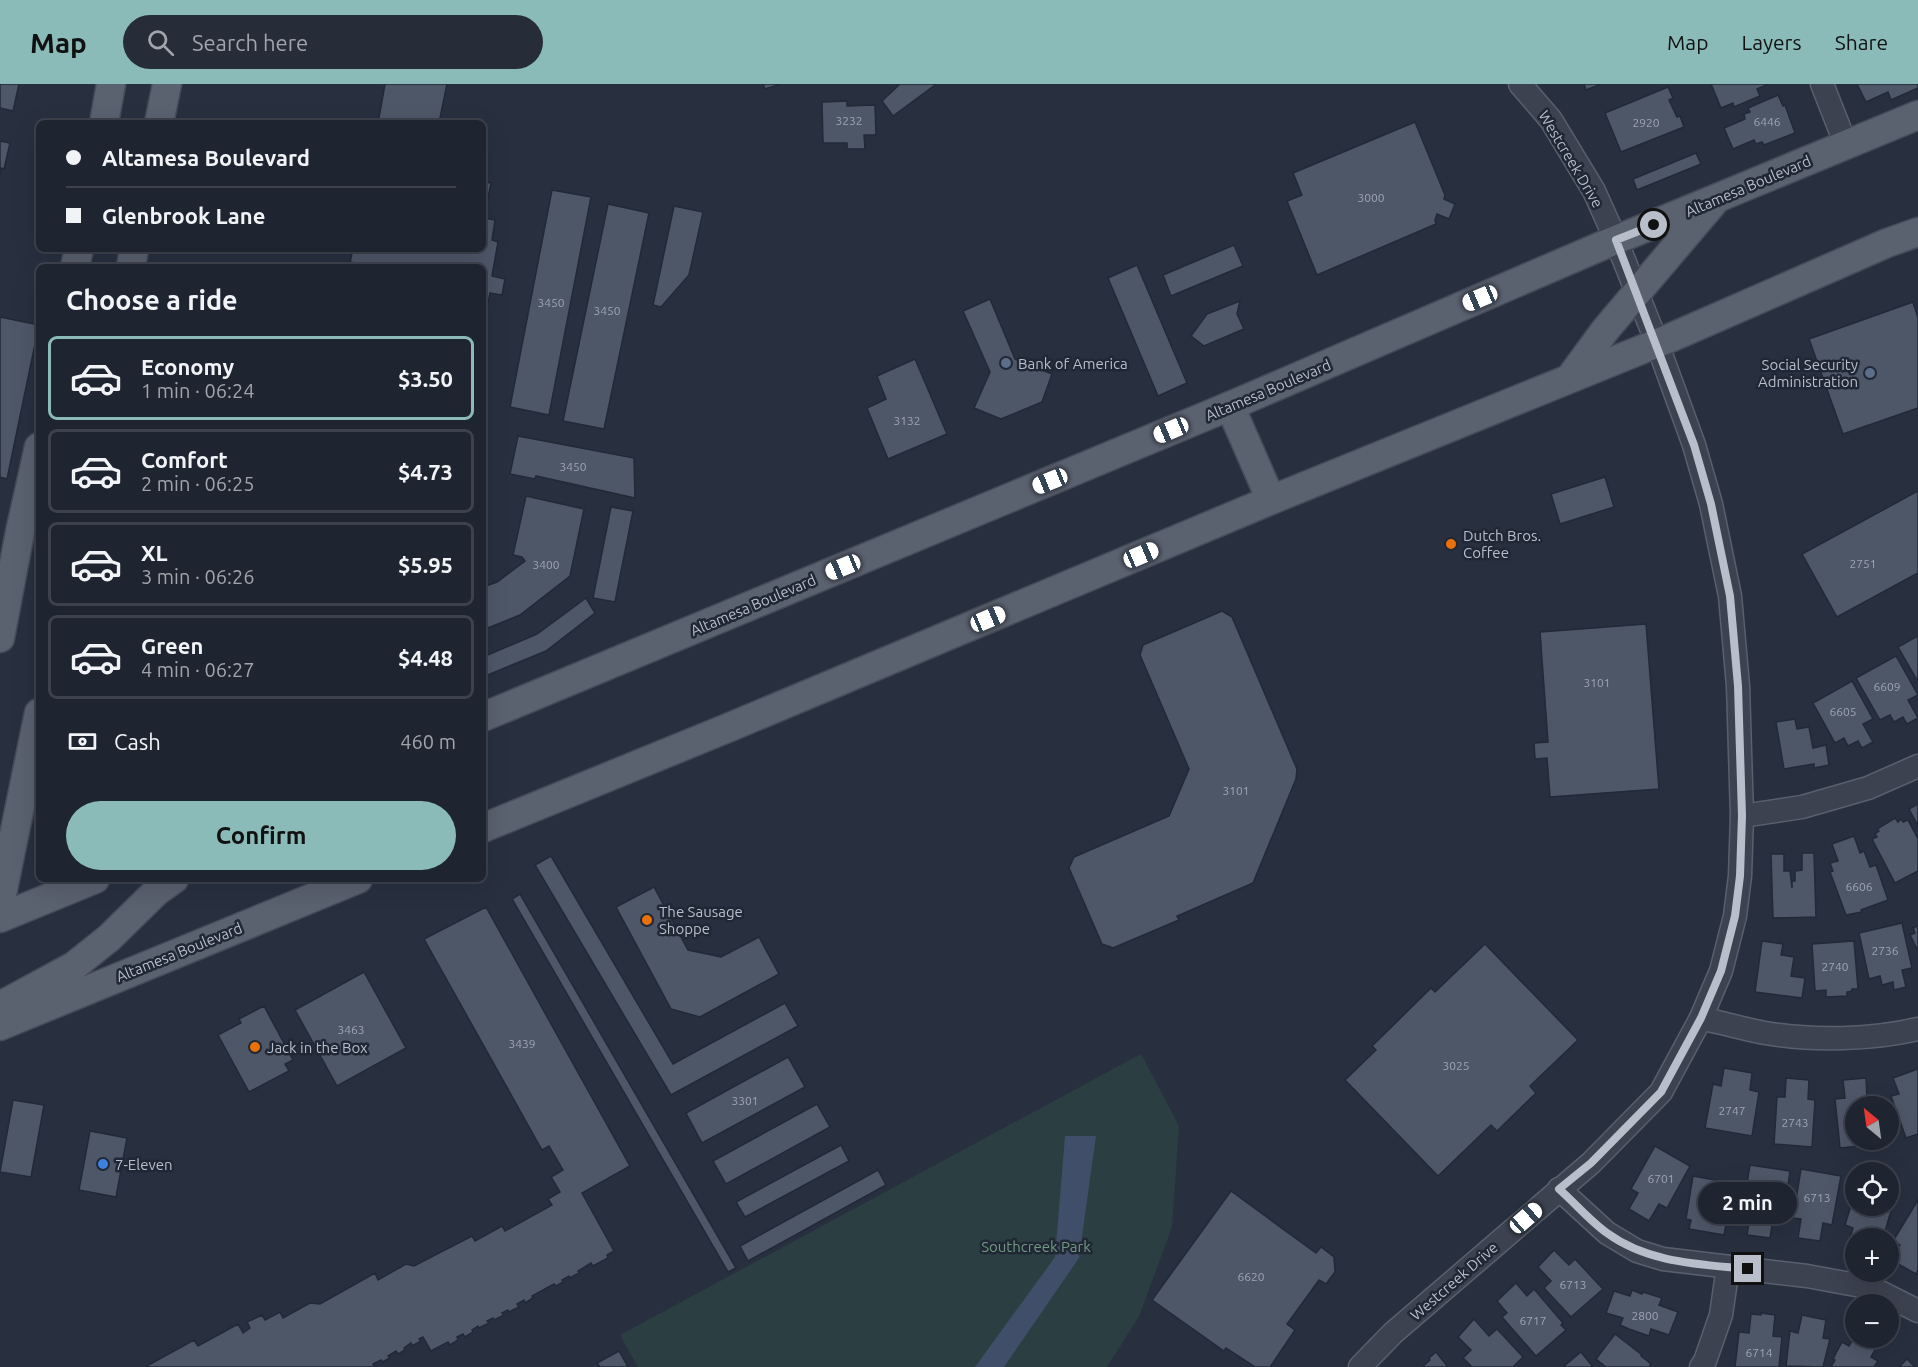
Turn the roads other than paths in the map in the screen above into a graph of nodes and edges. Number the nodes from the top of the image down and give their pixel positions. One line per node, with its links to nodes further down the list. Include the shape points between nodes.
1 (111, 84): 6 (main road)
2 (167, 84): 7 (main road)
3 (1520, 84): 11 (street, Westcreek Drive, via 1551,120 1594,191)
4 (1822, 84): 8 (street)
5 (1918, 115): 8 (main road, Altamesa Boulevard)
6 (105, 120)
7 (160, 120)
8 (1846, 145): 9 (main road, Altamesa Boulevard)
9 (1717, 199): 11 (main road, Altamesa Boulevard); 12 (main road)
10 (1918, 232): 13 (main road)
11 (1616, 240): 12 (street, Westcreek Drive); 15 (main road, Altamesa Boulevard)
12 (1638, 293): 13 (street, Westcreek Drive); 14 (main road)
13 (1657, 343): 14 (main road); 23 (street, Westcreek Drive, via 1694,445 1730,596 1738,686)
14 (1570, 378): 17 (main road)
15 (1230, 406): 17 (main road); 20 (main road, Altamesa Boulevard)
16 (36, 473): 18 (main road)
17 (1271, 500): 24 (main road)
18 (29, 534): 19 (main road)
19 (0, 638)
20 (486, 716)
21 (36, 728): 28 (main road)
22 (1918, 766): 23 (street, via 1835,798)
23 (1742, 816): 31 (street, Westcreek Drive, via 1735,916 1721,971)
24 (486, 827)
25 (87, 882): 29 (main road)
26 (170, 882): 30 (main road, via 74,966)
27 (349, 882): 32 (main road, Altamesa Boulevard)
28 (0, 904)
29 (0, 918)
30 (0, 1006)
31 (1701, 1018): 33 (street, via 1800,1037 1845,1037); 34 (street, Westcreek Drive, via 1661,1092 1591,1163)
32 (0, 1026)
33 (1918, 1029)
34 (1559, 1189): 35 (street, via 1606,1233 1637,1251 1663,1259); 37 (street, Westcreek Drive)
35 (1728, 1267): 36 (street, via 1872,1288); 38 (street, via 1721,1315)
36 (1918, 1311)
37 (1360, 1367)
38 (1701, 1367)

